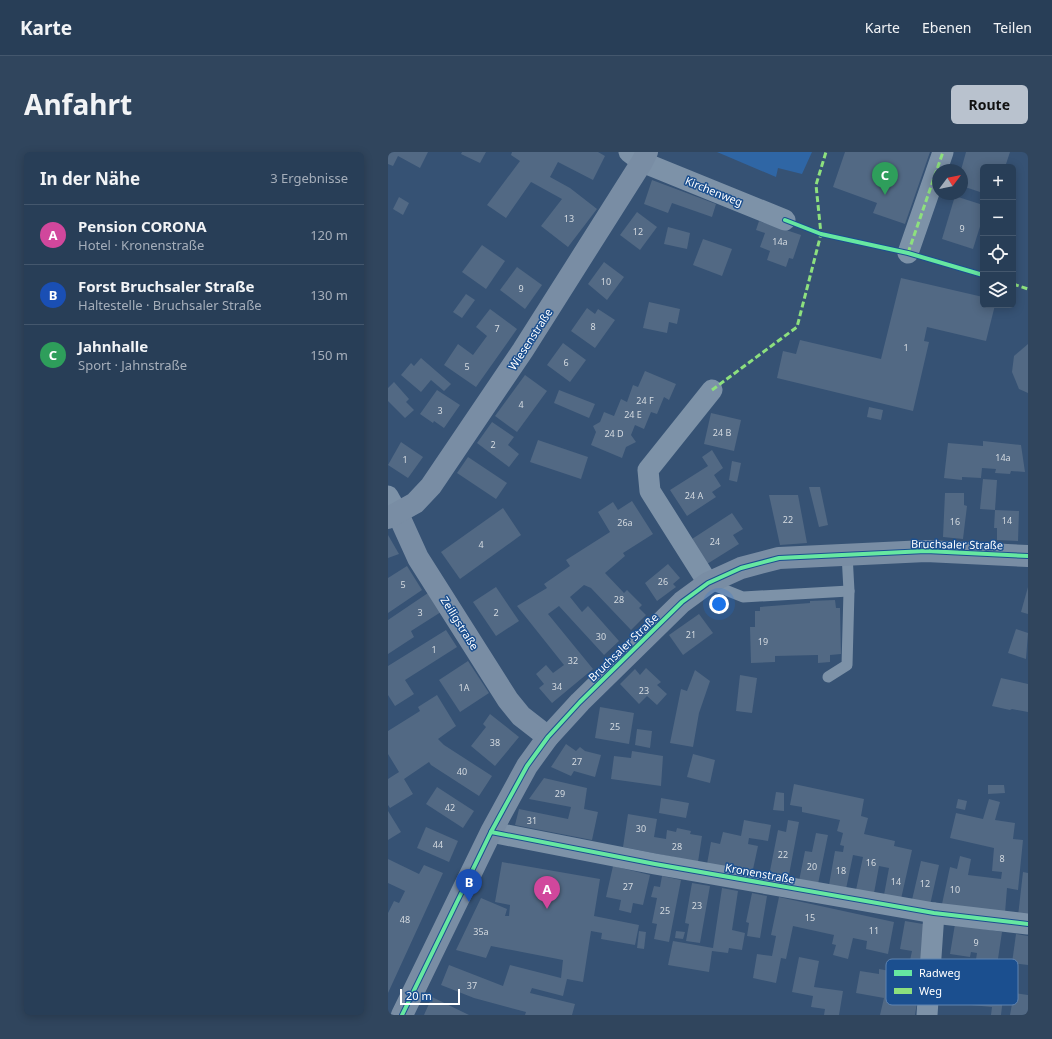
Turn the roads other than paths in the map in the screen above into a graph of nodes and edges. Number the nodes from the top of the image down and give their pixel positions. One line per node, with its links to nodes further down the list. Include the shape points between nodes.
1 (943, 152): 4 (street)
2 (639, 155): 3 (street, Kirchenweg); 6 (street, Wiesenstraße, via 523,350 431,486 415,503)
3 (785, 220)
4 (908, 253)
5 (712, 390): 9 (street, via 648,470 650,491)
6 (391, 510): 12 (street, Zeiligstraße, via 418,558 508,700 521,716)
7 (847, 554): 8 (street, Bruchsaler Straße, via 926,551); 9 (street, Bruchsaler Straße, via 779,558 741,568); 10 (lane)
8 (1028, 556)
9 (708, 583): 10 (lane, via 743,597); 12 (street, Bruchsaler Straße, via 682,602)
10 (849, 591): 11 (lane, via 847,665)
11 (828, 677)
12 (548, 737): 13 (street, Bruchsaler Straße, via 512,791)
13 (490, 832): 14 (street, Kronenstraße); 18 (street, Bruchsaler Straße)
14 (934, 913): 15 (street, Kronenstraße); 16 (street)
15 (1028, 924)
16 (931, 959)
17 (928, 1005): 19 (street)
18 (402, 1015)
19 (927, 1015)

